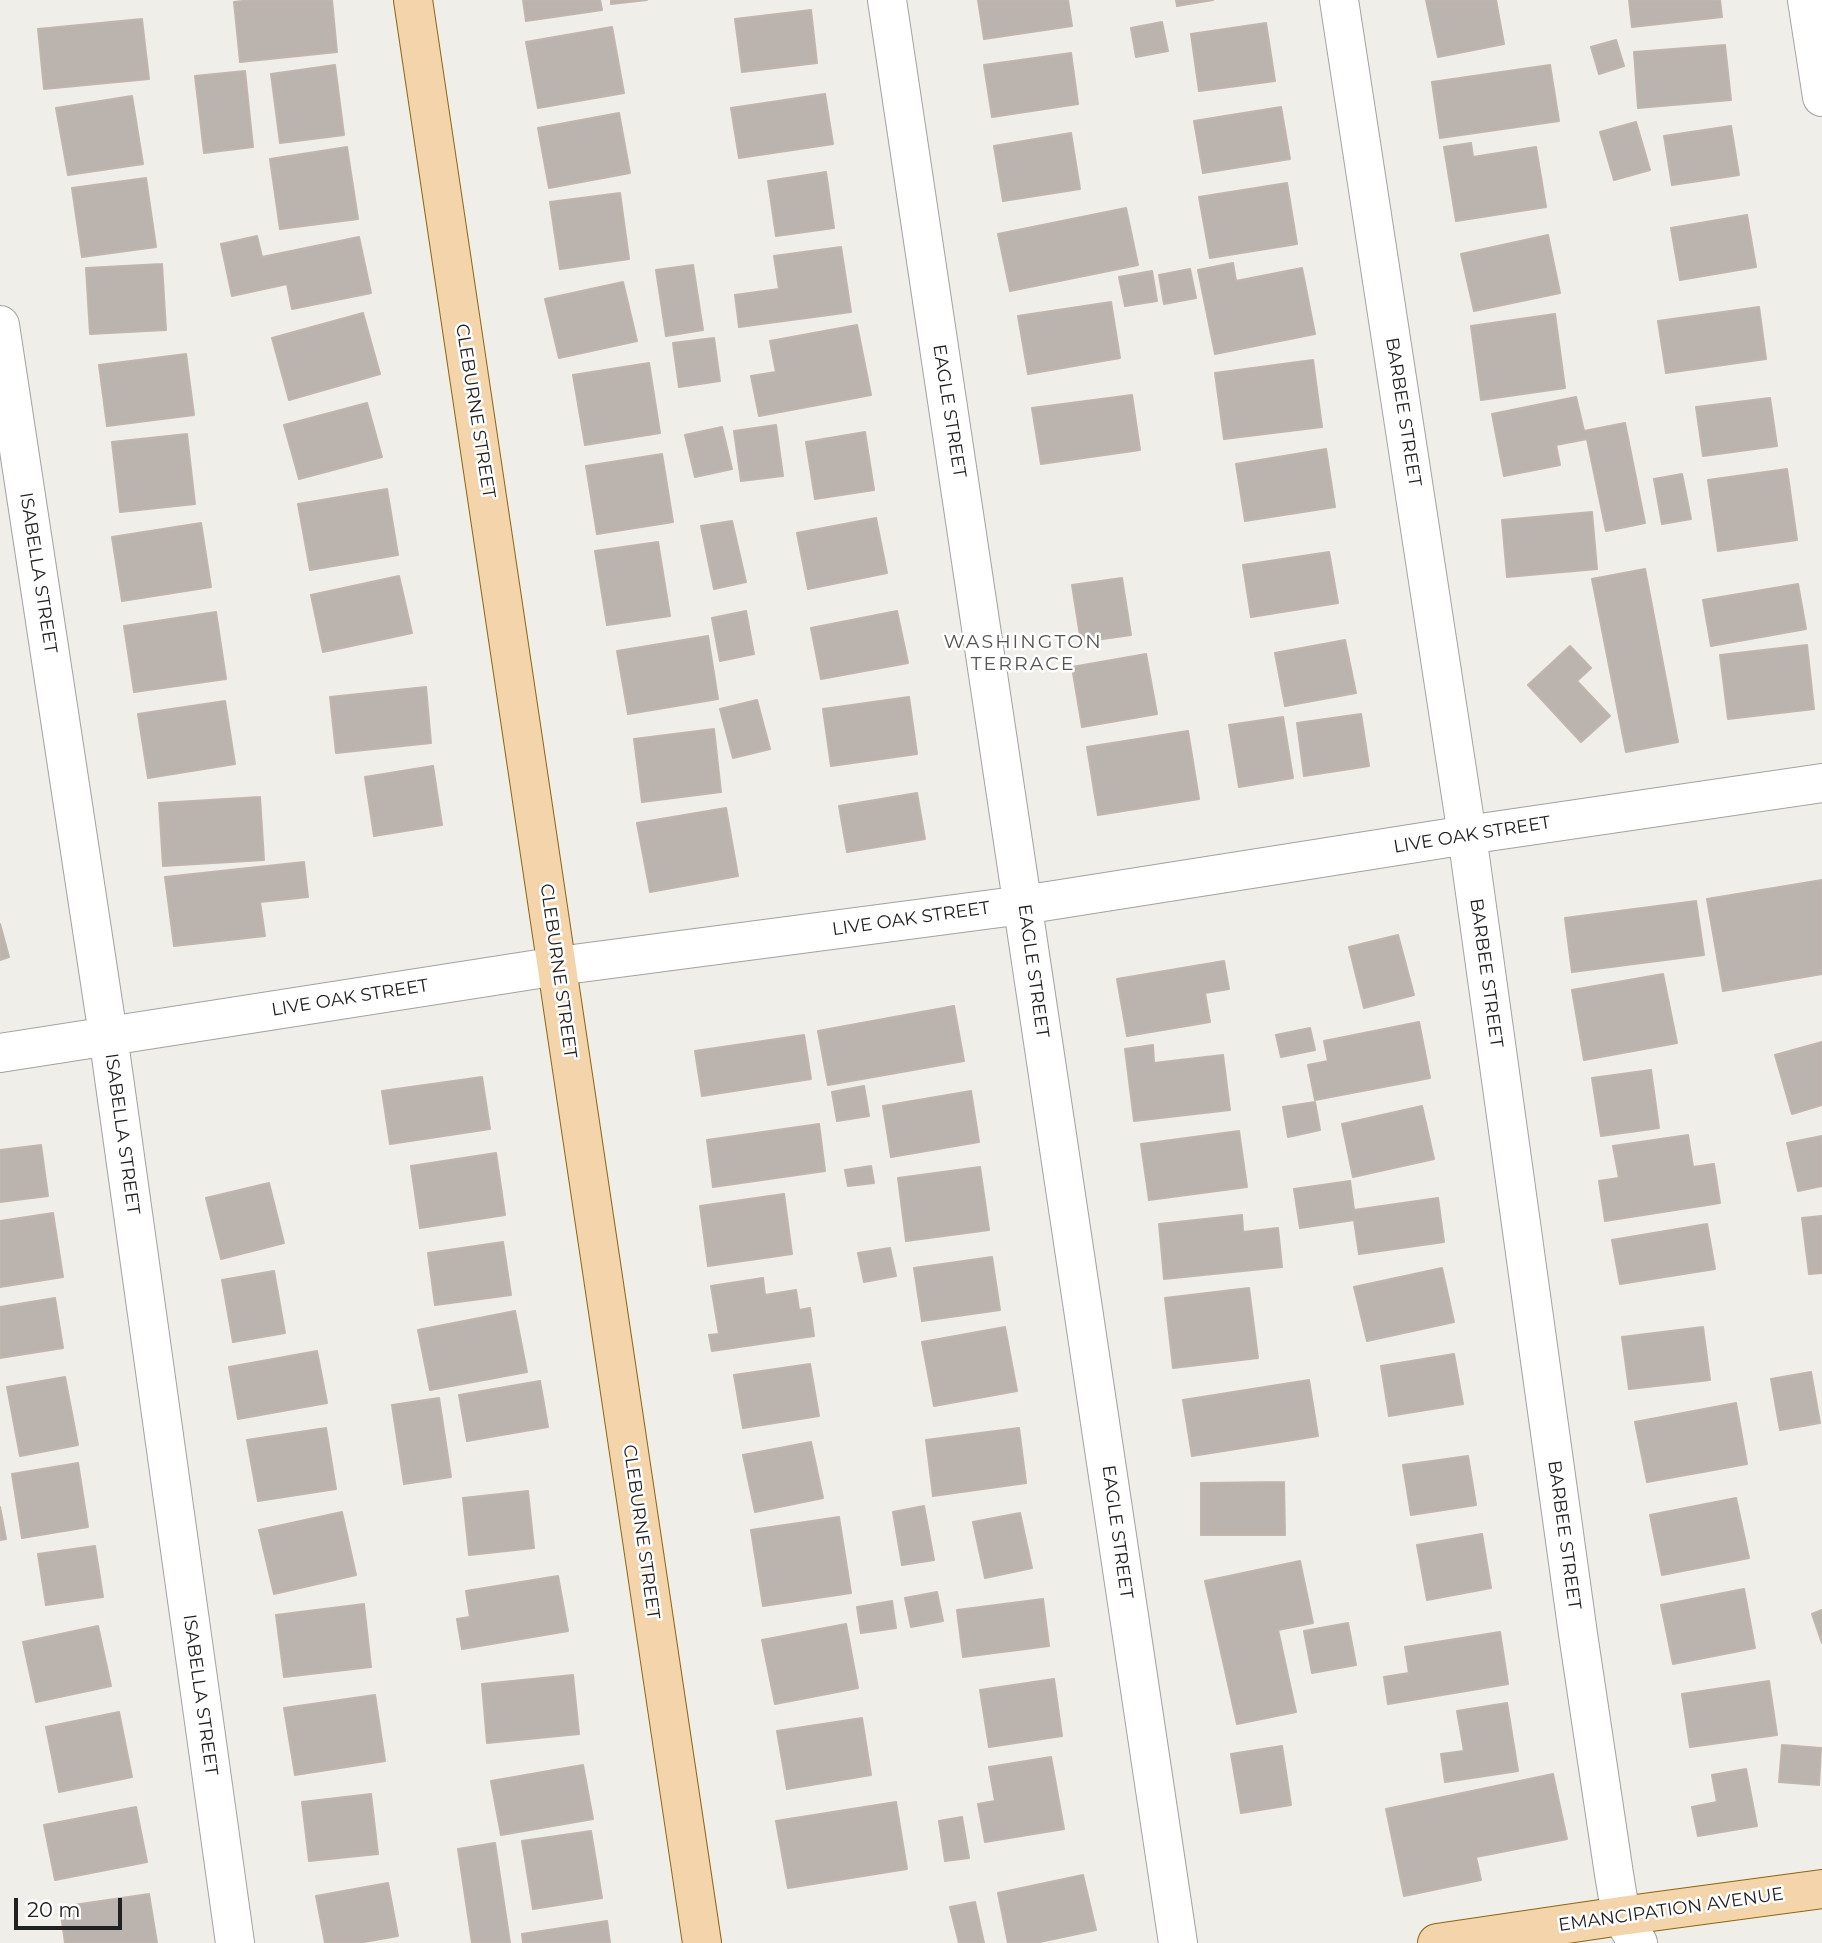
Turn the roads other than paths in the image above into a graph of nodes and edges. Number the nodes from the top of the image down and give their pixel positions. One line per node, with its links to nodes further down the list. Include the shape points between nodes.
1 (413, 0): 10 (main road, CLEBURNE STREET)
2 (887, 0): 9 (street, EAGLE STREET)
3 (1339, 0): 8 (street, BARBEE STREET)
4 (1807, 0): 5 (street)
5 (1822, 97)
6 (0, 326): 11 (street, ISABELLA STREET)
7 (1822, 783): 8 (street, LIVE OAK STREET)
8 (1467, 835): 9 (street, LIVE OAK STREET); 14 (street, BARBEE STREET, via 1578,1634)
9 (1023, 905): 10 (street, LIVE OAK STREET); 17 (street, EAGLE STREET)
10 (558, 966): 11 (street, LIVE OAK STREET); 16 (main road, CLEBURNE STREET)
11 (108, 1035): 12 (street, LIVE OAK STREET); 15 (street, ISABELLA STREET)
12 (0, 1053)
13 (1822, 1889): 14 (main road, EMANCIPATION AVENUE)
14 (1629, 1929): 18 (main road, EMANCIPATION AVENUE)
15 (235, 1943)
16 (702, 1943)
17 (1178, 1943)
18 (1437, 1943)

